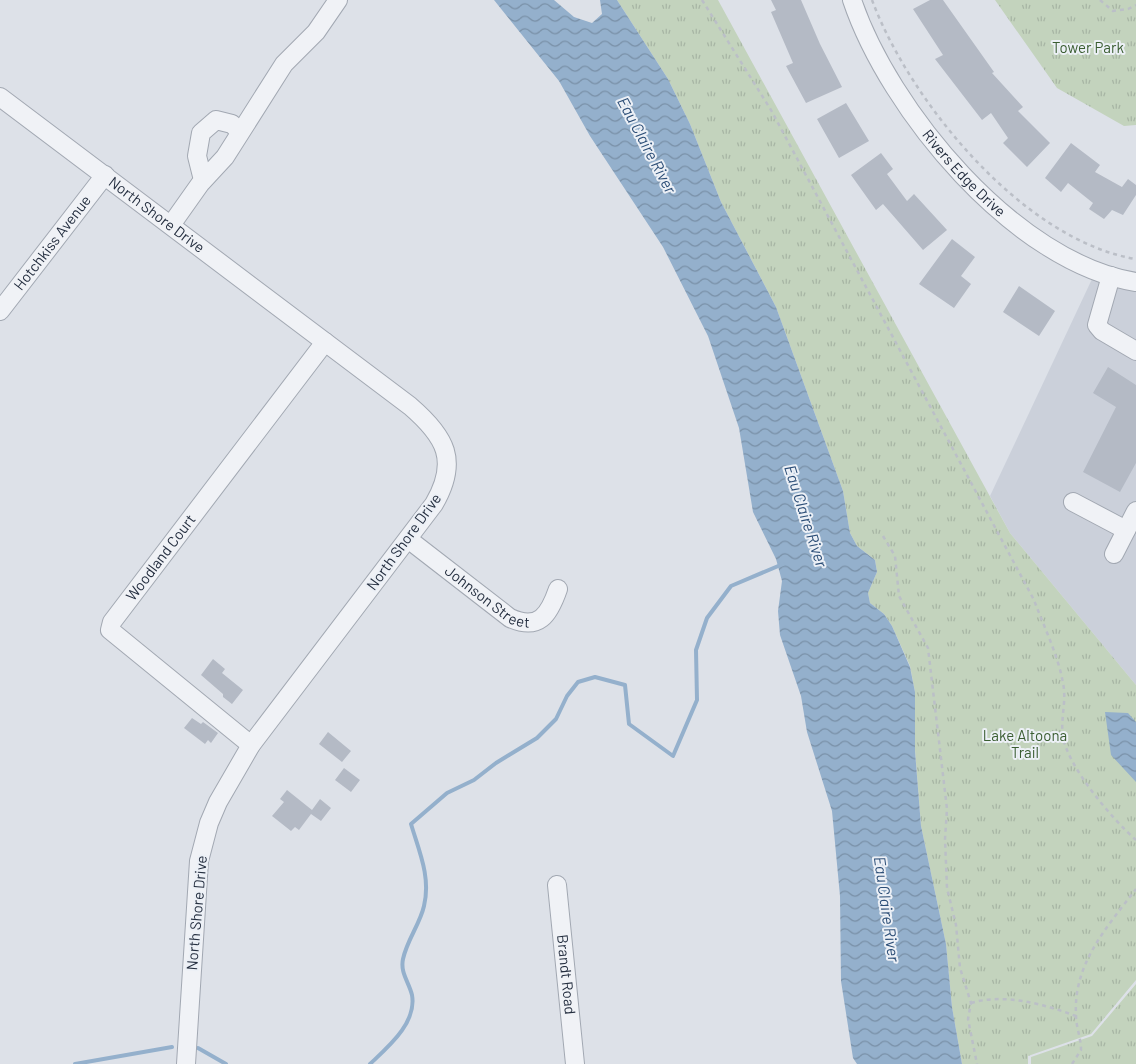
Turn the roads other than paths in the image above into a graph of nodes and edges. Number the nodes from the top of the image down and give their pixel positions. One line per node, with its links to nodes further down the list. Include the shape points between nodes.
1 (338, 0): 4 (street, via 316,32 284,64)
2 (852, 0): 8 (street, Rivers Edge Drive, via 868,40 900,96 961,174 996,207 1032,234 1074,261)
3 (0, 97): 5 (street, North Shore Drive)
4 (240, 132): 6 (street, via 225,157); 6 (street, via 232,124 216,120 201,133 197,156)
5 (105, 175): 7 (street, North Shore Drive); 10 (street, Hotchkiss Avenue)
6 (203, 180): 7 (street)
7 (171, 225): 11 (street, North Shore Drive)
8 (1111, 276): 9 (street, Rivers Edge Drive); 12 (street, via 1097,325 1102,332)
9 (1136, 282)
10 (0, 311)
11 (325, 342): 16 (street, North Shore Drive, via 424,418 444,446 448,469 446,480 434,504); 19 (street, Woodland Court, via 112,622 110,630)
12 (1136, 351)
13 (1073, 502): 15 (street)
14 (1136, 511): 15 (street)
15 (1126, 530): 17 (street)
16 (408, 539): 18 (street, Johnson Street, via 518,622 528,624 542,618 552,606); 19 (street, North Shore Drive)
17 (1114, 554)
18 (558, 590)
19 (251, 745): 21 (street, North Shore Drive, via 218,802 199,861)
20 (557, 885): 22 (street, Brandt Road)
21 (186, 1064)
22 (575, 1064)

